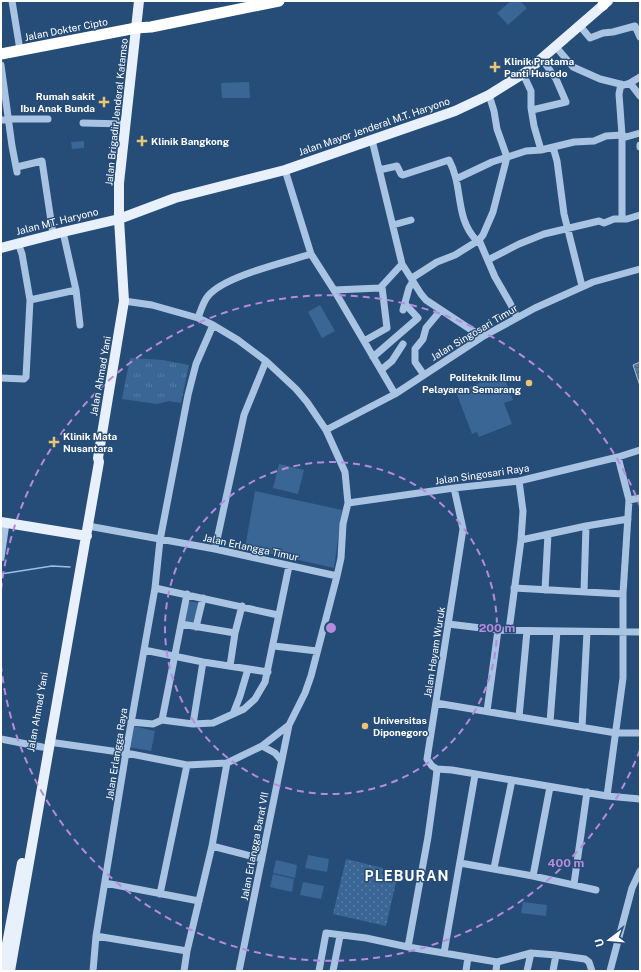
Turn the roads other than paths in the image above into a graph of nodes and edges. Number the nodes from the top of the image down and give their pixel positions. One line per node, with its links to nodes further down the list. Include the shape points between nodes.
1 (12, 1): 9 (street)
2 (139, 1): 6 (main road, Jalan Brigadir Jenderal Katamso)
3 (279, 1): 6 (highway, Jalan Dokter Cipto)
4 (605, 2): 5 (main road, Jalan Mayor Jenderal M.T. Haryono)
5 (580, 26): 7 (street, via 590,38 635,26); 8 (main road, Jalan Mayor Jenderal M.T. Haryono)
6 (136, 28): 9 (highway, Jalan Dokter Cipto); 24 (main road, Jalan Brigadir Jenderal Katamso)
7 (640, 37)
8 (556, 47): 11 (main road, Jalan Mayor Jenderal M.T. Haryono); 16 (street, via 573,67 600,79)
9 (20, 50): 10 (highway, Jalan Dokter Cipto)
10 (1, 54)
11 (542, 59): 13 (main road, Jalan Mayor Jenderal M.T. Haryono); 19 (street, via 556,79 566,102)
12 (1, 65): 20 (street)
13 (523, 74): 17 (main road, Jalan Mayor Jenderal M.T. Haryono); 19 (street, via 531,91)
14 (640, 77): 15 (street)
15 (630, 83): 16 (street); 18 (street)
16 (621, 84): 26 (street, via 619,94)
17 (490, 95): 27 (main road, Jalan Mayor Jenderal M.T. Haryono, via 455,111); 30 (street, via 497,129)
18 (640, 96)
19 (532, 110): 29 (street)
20 (9, 119): 21 (street); 22 (street); 40 (street, via 17,169 42,161)
21 (48, 119)
22 (1, 120)
23 (83, 123): 24 (street)
24 (125, 124): 35 (main road, Jalan Brigadir Jenderal Katamso)
25 (640, 133): 26 (street)
26 (622, 135): 28 (street); 36 (street)
27 (372, 140): 31 (main road, Jalan Mayor Jenderal M.T. Haryono); 32 (street)
28 (553, 147): 29 (street); 39 (street)
29 (541, 150): 30 (street, via 526,151)
30 (507, 157): 33 (street); 41 (street, via 493,212 484,235)
31 (285, 170): 35 (main road, Jalan Mayor Jenderal M.T. Haryono, via 175,198); 44 (street)
32 (380, 170): 33 (street, via 397,166 403,175 448,160); 38 (street)
33 (456, 179): 41 (street, via 462,216 470,232)
34 (640, 215): 36 (street)
35 (119, 219): 40 (main road, Jalan MT. Haryono); 53 (main road, Jalan Brigadir Jenderal Katamso)
36 (622, 219): 39 (street)
37 (411, 220): 38 (street)
38 (393, 225): 46 (street)
39 (568, 228): 45 (street, via 519,244); 49 (street)
40 (58, 233): 42 (main road, Jalan MT. Haryono); 51 (street)
41 (478, 240): 45 (street); 48 (street, via 455,255 424,269)
42 (18, 243): 43 (main road, Jalan MT. Haryono); 54 (street)
43 (1, 248)
44 (311, 254): 52 (street); 57 (street, via 244,275 216,289 204,303)
45 (488, 260): 56 (street)
46 (402, 264): 48 (street); 50 (street)
47 (640, 269): 49 (street, Jalan Singosari Timur)
48 (412, 279): 55 (street, via 426,300); 63 (street, via 404,307 418,318)
49 (582, 286): 56 (street, Jalan Singosari Timur)
50 (382, 287): 52 (street); 61 (street, via 387,328)
51 (76, 290): 54 (street); 58 (street)
52 (334, 290): 61 (street)
53 (124, 299): 57 (street); 80 (main road, Jalan Ahmad Yani)
54 (30, 300): 67 (street, via 26,377)
55 (441, 310): 60 (street); 66 (street, via 426,328 423,339 415,349 415,362)
56 (517, 317): 60 (street, Jalan Singosari Timur)
57 (198, 318): 59 (street)
58 (80, 325)
59 (213, 325): 64 (street); 82 (street, Jalan Erlangga Raya, via 196,364 188,395)
60 (482, 337): 66 (street, Jalan Singosari Timur)
61 (364, 341): 63 (street)
62 (403, 344): 65 (street, via 392,362)
63 (373, 357): 65 (street)
64 (266, 361): 69 (street, via 296,389); 84 (street, via 244,415)
65 (381, 370): 68 (street)
66 (424, 375): 68 (street, Jalan Singosari Timur)
67 (1, 378)
68 (395, 394): 69 (street, Jalan Singosari Timur)
69 (326, 430): 76 (street, via 345,472)
70 (640, 450): 71 (street, Jalan Singosari Raya)
71 (618, 457): 72 (street, Jalan Singosari Raya); 75 (street)
72 (519, 481): 73 (street, Jalan Singosari Raya); 83 (street, via 523,511)
73 (454, 488): 76 (street, Jalan Singosari Raya); 98 (street, Jalan Hayam Wuruk, via 463,529)
74 (640, 498): 75 (street)
75 (629, 500): 77 (street)
76 (348, 503): 87 (street)
77 (628, 519): 79 (street); 93 (street)
78 (4, 522): 80 (main road); 85 (street)
79 (586, 526): 81 (street); 91 (street)
80 (86, 530): 82 (street, Jalan Erlangga Timur); 129 (main road, Jalan Ahmad Yani)
81 (548, 534): 83 (street); 90 (street)
82 (160, 540): 84 (street, Jalan Erlangga Timur); 88 (street, Jalan Erlangga Raya)
83 (521, 540): 89 (street)
84 (215, 549): 86 (street, Jalan Erlangga Timur)
85 (1, 558)
86 (289, 566): 87 (street, Jalan Erlangga Timur); 96 (street)
87 (337, 576): 110 (street)
88 (155, 588): 92 (street); 109 (street, Jalan Erlangga Raya)
89 (514, 588): 90 (street); 101 (street)
90 (544, 590): 91 (street)
91 (584, 592): 93 (street)
92 (187, 594): 94 (street); 97 (street)
93 (623, 594): 105 (street)
94 (203, 598): 95 (street); 99 (street)
95 (242, 606): 96 (street); 107 (street)
96 (278, 614): 108 (street)
97 (181, 624): 99 (street); 111 (street)
98 (448, 624): 100 (street); 116 (street, Jalan Hayam Wuruk)
99 (196, 627): 107 (street)
100 (498, 630): 101 (street); 117 (street)
101 (509, 630): 102 (street)
102 (528, 631): 103 (street); 119 (street)
103 (557, 631): 104 (street); 122 (street)
104 (587, 632): 105 (street); 125 (street)
105 (624, 632): 106 (street); 126 (street, via 623,678)
106 (640, 632)
107 (235, 633): 113 (street)
108 (274, 646): 110 (street); 115 (street)
109 (144, 650): 111 (street); 121 (street, Jalan Erlangga Raya)
110 (317, 651): 124 (street, via 305,693)
111 (175, 656): 112 (street); 120 (street)
112 (204, 662): 113 (street); 123 (street)
113 (230, 666): 114 (street)
114 (248, 669): 115 (street); 118 (street)
115 (268, 672): 118 (street, via 255,699 244,709)
116 (436, 703): 117 (street); 135 (street, Jalan Hayam Wuruk, via 427,759)
117 (487, 711): 119 (street)
118 (233, 714): 123 (street, via 213,724)
119 (519, 717): 122 (street)
120 (162, 720): 121 (street, via 153,724); 123 (street)
121 (131, 722): 131 (street, Jalan Erlangga Raya)
122 (550, 722): 125 (street)
123 (193, 724)
124 (289, 724): 130 (street); 132 (street, Jalan Erlangga Barat VII)
125 (582, 727): 126 (street)
126 (616, 733): 127 (street); 140 (street)
127 (640, 733)
128 (1, 739): 129 (street)
129 (46, 744): 131 (street); 163 (main road, Jalan Ahmad Yani); 164 (main road, Jalan Ahmad Yani)
130 (262, 746): 132 (street, via 275,753); 133 (street)
131 (126, 753): 134 (street); 148 (street, Jalan Erlangga Raya)
132 (281, 760): 143 (street, Jalan Erlangga Barat VII)
133 (227, 763): 134 (street); 142 (street)
134 (186, 765): 152 (street)
135 (437, 769): 136 (street); 156 (street, via 428,837)
136 (475, 775): 137 (street); 144 (street)
137 (512, 780): 138 (street); 145 (street)
138 (550, 787): 139 (street); 147 (street)
139 (587, 792): 140 (street); 149 (street)
140 (607, 796): 141 (street)
141 (640, 799)
142 (212, 846): 143 (street); 153 (street)
143 (262, 859): 167 (street, Jalan Erlangga Barat VII)
144 (460, 863): 145 (street); 158 (street)
145 (494, 868): 147 (street)
146 (640, 871): 150 (street)
147 (533, 876): 149 (street)
148 (105, 883): 152 (street); 154 (street, Jalan Erlangga Raya)
149 (574, 884): 151 (street)
150 (636, 886): 175 (street)
151 (596, 890)
152 (160, 894): 153 (street)
153 (199, 901): 157 (street)
154 (96, 936): 157 (street); 165 (street, Jalan Erlangga Raya)
155 (340, 936): 156 (street, via 366,938); 168 (street, via 326,934); 169 (street)
156 (408, 947): 158 (street)
157 (187, 951): 166 (street)
158 (444, 953): 161 (street)
159 (531, 953): 160 (street); 162 (street); 172 (street)
160 (556, 955): 173 (street); 174 (street, via 584,958 589,962)
161 (468, 958): 162 (street); 170 (street)
162 (497, 962): 171 (street)
163 (2, 971)
164 (10, 971)
165 (93, 971)
166 (184, 971)
167 (239, 971)
168 (319, 971)
169 (333, 971)
170 (466, 971)
171 (496, 971)
172 (527, 971)
173 (553, 971)
174 (592, 971)
175 (610, 971)

